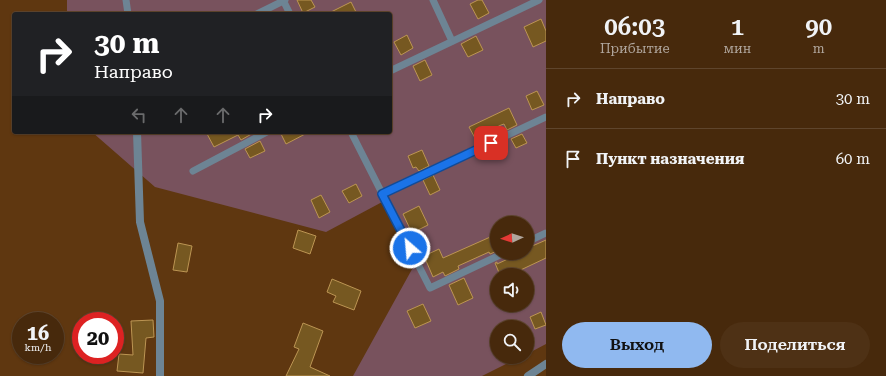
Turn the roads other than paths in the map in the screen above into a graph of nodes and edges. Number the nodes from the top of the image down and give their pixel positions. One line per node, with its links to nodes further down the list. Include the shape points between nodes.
1 (126, 0): 5 (lane)
2 (284, 0): 6 (lane); 7 (lane)
3 (432, 0): 8 (lane)
4 (539, 0): 8 (lane)
5 (128, 12)
6 (260, 12)
7 (289, 12)
8 (452, 41): 9 (lane)
9 (392, 70)
10 (546, 117): 15 (lane)
11 (137, 134): 20 (street, via 140,222 160,301)
12 (263, 134): 14 (lane)
13 (352, 134): 15 (lane)
14 (192, 171)
15 (382, 194): 18 (lane, via 430,288)
16 (546, 233): 17 (lane)
17 (534, 239)
18 (490, 260)
19 (546, 364): 21 (street)
20 (160, 376)
21 (528, 376)

